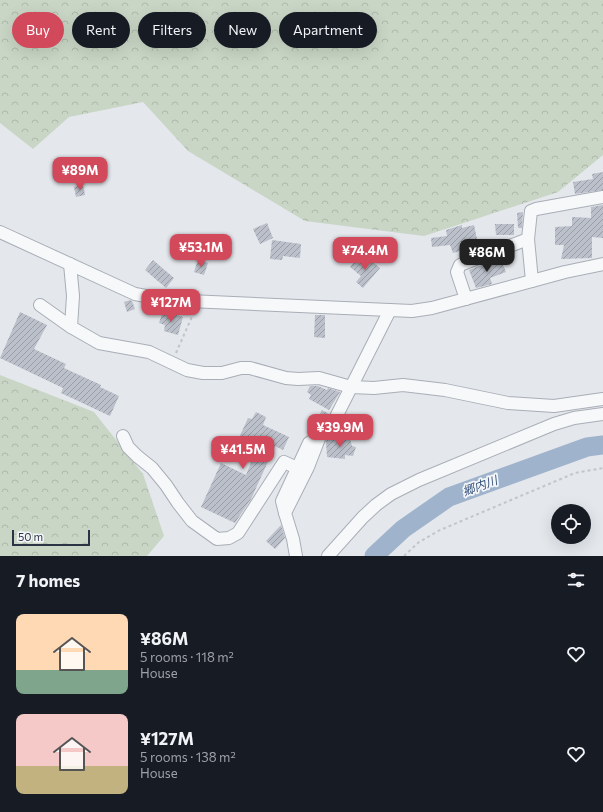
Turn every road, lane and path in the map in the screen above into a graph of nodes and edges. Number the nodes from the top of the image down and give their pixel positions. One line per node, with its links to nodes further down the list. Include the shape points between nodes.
1 (603, 197): 3 (street, via 536,208 531,211)
2 (0, 232): 4 (street)
3 (528, 239): 6 (street); 7 (street, via 460,265 457,272)
4 (70, 264): 8 (street, via 135,294 167,300); 11 (street)
5 (603, 264): 6 (street)
6 (532, 280): 7 (street)
7 (466, 299): 10 (street, via 412,311)
8 (198, 301): 10 (street); 12 (path, via 177,352)
9 (40, 305): 11 (street)
10 (390, 310): 13 (street)
11 (71, 327): 12 (street, via 99,342 149,352)
12 (170, 362): 13 (street, via 203,373 222,373 250,368 298,380 319,378)
13 (351, 388): 14 (street, via 403,385 445,390 508,403 554,406); 17 (street, via 334,421)
14 (603, 400)
15 (603, 414): 22 (street, via 554,424 391,494 363,516)
16 (123, 436): 18 (street, via 128,447 152,468 192,521 217,539 229,538 238,533 284,462)
17 (320, 436): 18 (street, via 309,443); 20 (street)
18 (297, 468): 20 (street, via 282,501)
19 (603, 468): 23 (path, via 575,473 440,530 419,542)
20 (285, 513): 21 (street)
21 (296, 556)
22 (328, 556)
23 (404, 556)

